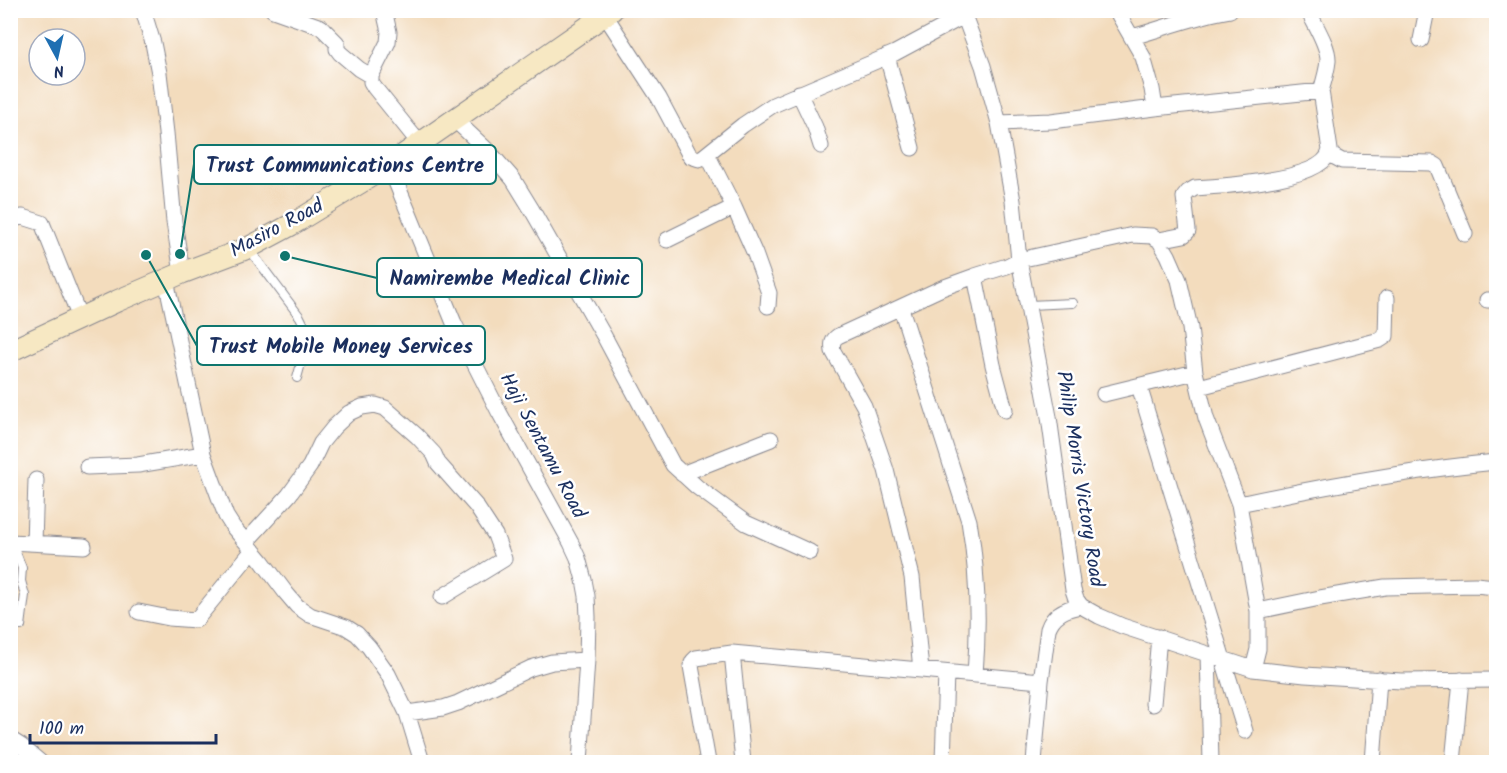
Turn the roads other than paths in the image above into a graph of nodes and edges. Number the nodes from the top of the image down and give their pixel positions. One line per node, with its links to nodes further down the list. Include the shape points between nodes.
1 (143, 10): 33 (street, via 159,73 166,133 174,222)
2 (273, 10): 13 (street, via 321,27 337,43 339,53)
3 (384, 10): 13 (street, via 388,42)
4 (1116, 10): 10 (street)
5 (1230, 10): 10 (street)
6 (1308, 10): 14 (street, via 1328,57)
7 (1427, 10): 11 (street)
8 (609, 13): 17 (main road, Masiro Road); 22 (street, via 690,156 699,159)
9 (963, 13): 12 (street); 18 (street, Philip Morris Victory Road)
10 (1132, 37): 16 (street, via 1143,57)
11 (1421, 40)
12 (887, 56): 15 (street); 21 (street)
13 (371, 76): 19 (street, via 374,87)
14 (1321, 91): 16 (street); 23 (street)
15 (800, 93): 20 (street); 22 (street, via 743,125)
16 (1155, 108): 18 (street)
17 (455, 120): 19 (main road, Masiro Road); 50 (street, via 513,179 604,336 669,459)
18 (999, 123): 31 (street, Philip Morris Victory Road)
19 (420, 144): 24 (main road, Masiro Road)
20 (821, 146)
21 (912, 148)
22 (707, 154): 25 (street)
23 (1329, 154): 27 (street, via 1342,161 1432,163 1437,166); 29 (street, via 1303,172 1264,181 1195,188 1184,197 1188,231)
24 (389, 165): 30 (main road, Masiro Road); 67 (street, Haji Sentamu Road, via 454,323 578,558 587,596)
25 (734, 207): 28 (street); 37 (street, via 766,283)
26 (10, 219): 39 (street, via 23,217 42,223)
27 (1465, 234)
28 (667, 240)
29 (1159, 240): 31 (street, via 1133,235); 42 (street, via 1179,280)
30 (248, 248): 33 (main road, Masiro Road); 41 (lane, via 306,329)
31 (1019, 260): 32 (street); 36 (street, Philip Morris Victory Road)
32 (975, 276): 38 (street); 45 (street)
33 (174, 277): 39 (main road, Masiro Road); 47 (street)
34 (1387, 298): 42 (street, via 1386,336 1380,340)
35 (1072, 303): 36 (lane)
36 (1029, 305): 60 (street, Philip Morris Victory Road, via 1073,590)
37 (768, 306)
38 (901, 308): 69 (street, via 837,336 832,345 864,406 885,470 912,577); 71 (street, via 974,545)
39 (80, 318): 40 (main road, Masiro Road)
40 (10, 351)
41 (297, 378)
42 (1197, 379): 43 (street); 52 (street, via 1206,418)
43 (1139, 386): 44 (street); 78 (street)
44 (1104, 394)
45 (1005, 410)
46 (771, 439): 50 (street)
47 (203, 454): 49 (street, via 138,465); 56 (street, via 226,516)
48 (1497, 462): 52 (street, via 1449,466)
49 (87, 466)
50 (682, 474): 57 (street, via 746,523)
51 (36, 480): 54 (street)
52 (1239, 504): 61 (street)
53 (11, 542): 54 (street); 63 (lane, via 22,568 25,595)
54 (34, 543): 55 (street)
55 (84, 546)
56 (250, 546): 59 (street, via 334,427 349,413 375,405 385,408 434,454 438,464 476,506 495,535 504,559); 62 (street, via 196,620); 77 (street, via 297,606 357,634 388,674)
57 (810, 552)
58 (1497, 587): 61 (street, via 1384,587)
59 (442, 597)
60 (1081, 606): 64 (street, Philip Morris Victory Road, via 1122,626); 75 (street, via 1064,610 1051,621)
61 (1258, 611): 68 (street, via 1258,649)
62 (139, 612)
63 (21, 626)
64 (1159, 637): 66 (street, Philip Morris Victory Road); 76 (street)
65 (732, 653): 69 (street); 83 (street, via 696,658 691,666); 84 (street)
66 (1208, 654): 68 (street, Philip Morris Victory Road); 87 (street)
67 (587, 660): 77 (street, via 531,668 451,705); 82 (street, Haji Sentamu Road)
68 (1253, 669): 72 (street, Philip Morris Victory Road)
69 (921, 670): 70 (street)
70 (946, 673): 71 (street); 85 (street)
71 (975, 675): 75 (street)
72 (1379, 679): 73 (street, Philip Morris Victory Road); 88 (street)
73 (1461, 680): 74 (street, Philip Morris Victory Road); 89 (street)
74 (1497, 680)
75 (1041, 681): 86 (street)
76 (1153, 705)
77 (407, 713): 81 (street)
78 (1245, 731)
79 (14, 746): 80 (street)
80 (40, 762)
81 (422, 762)
82 (580, 762)
83 (708, 762)
84 (743, 762)
85 (943, 762)
86 (1034, 762)
87 (1211, 762)
88 (1373, 762)
89 (1453, 762)

